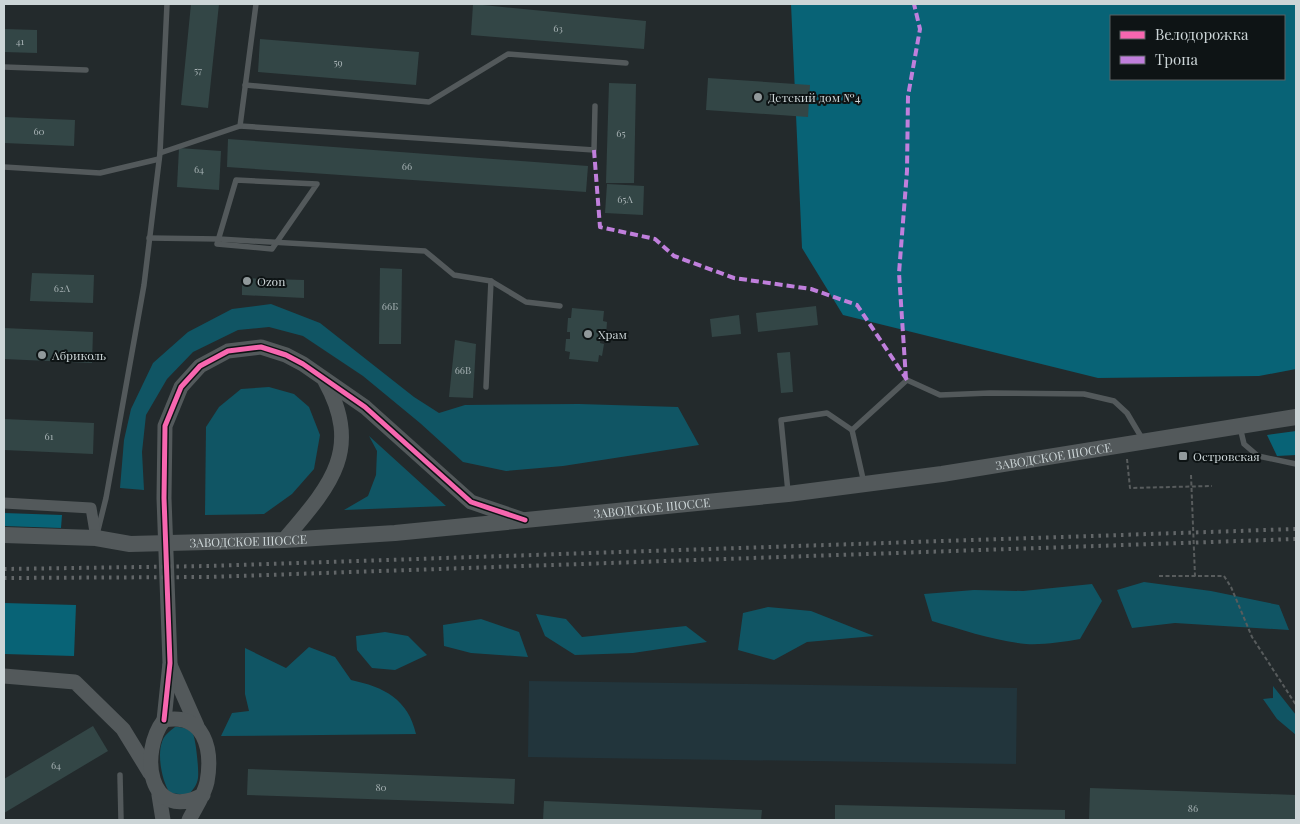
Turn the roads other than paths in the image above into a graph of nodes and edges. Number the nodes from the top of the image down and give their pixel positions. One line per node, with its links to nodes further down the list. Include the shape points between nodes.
1 (167, 4): 9 (lane)
2 (256, 4): 6 (lane)
3 (626, 62): 6 (lane, via 508,54 430,102)
4 (4, 67): 5 (lane)
5 (86, 70)
6 (245, 85): 8 (lane)
7 (595, 106): 8 (lane, via 594,150)
8 (240, 126): 9 (lane)
9 (160, 156): 10 (lane, via 100,173); 11 (lane)
10 (4, 167)
11 (149, 238): 12 (lane); 27 (lane, via 144,285 110,479)
12 (219, 239): 12 (lane, via 236,180 318,184 272,249 217,244); 13 (lane, via 425,252 454,275)
13 (491, 281): 14 (lane, via 526,302); 16 (lane)
14 (560, 306)
15 (324, 378): 25 (street, via 365,407 471,502); 28 (street, via 337,402 343,429 340,459 322,496); 29 (street, via 286,355 260,347 228,351 200,366 181,387 165,426 164,498)
16 (486, 387)
17 (1296, 417): 18 (main road, ЗАВОДСКОЕ ШОССЕ)
18 (1240, 425): 20 (main road, ЗАВОДСКОЕ ШОССЕ); 21 (lane, via 1244,444 1258,456)
19 (852, 430): 20 (lane, via 906,380 940,395 1084,394 1114,401 1126,413); 22 (lane); 23 (lane, via 827,413 781,420)
20 (1144, 442): 22 (main road, ЗАВОДСКОЕ ШОССЕ)
21 (1296, 464)
22 (864, 483): 23 (main road, ЗАВОДСКОЕ ШОССЕ)
23 (788, 494): 25 (main road, ЗАВОДСКОЕ ШОССЕ)
24 (4, 503): 27 (street, via 91,508)
25 (525, 520): 28 (main road, ЗАВОДСКОЕ ШОССЕ)
26 (4, 535): 27 (main road, ЗАВОДСКОЕ ШОССЕ)
27 (96, 538): 28 (main road, ЗАВОДСКОЕ ШОССЕ, via 130,544)
28 (284, 540)
29 (170, 664): 31 (street); 32 (street)
30 (4, 676): 33 (street, via 75,682)
31 (164, 720): 32 (street, via 186,720); 34 (street, via 157,728)
32 (197, 726): 38 (street, via 206,748 207,782)
33 (123, 729): 34 (street); 36 (street)
34 (152, 746): 36 (street)
35 (120, 775): 39 (lane)
36 (153, 778): 37 (street)
37 (159, 795): 38 (street, via 173,804 188,804); 40 (street)
38 (202, 795): 41 (street)
39 (121, 820)
40 (163, 820)
41 (189, 820)

